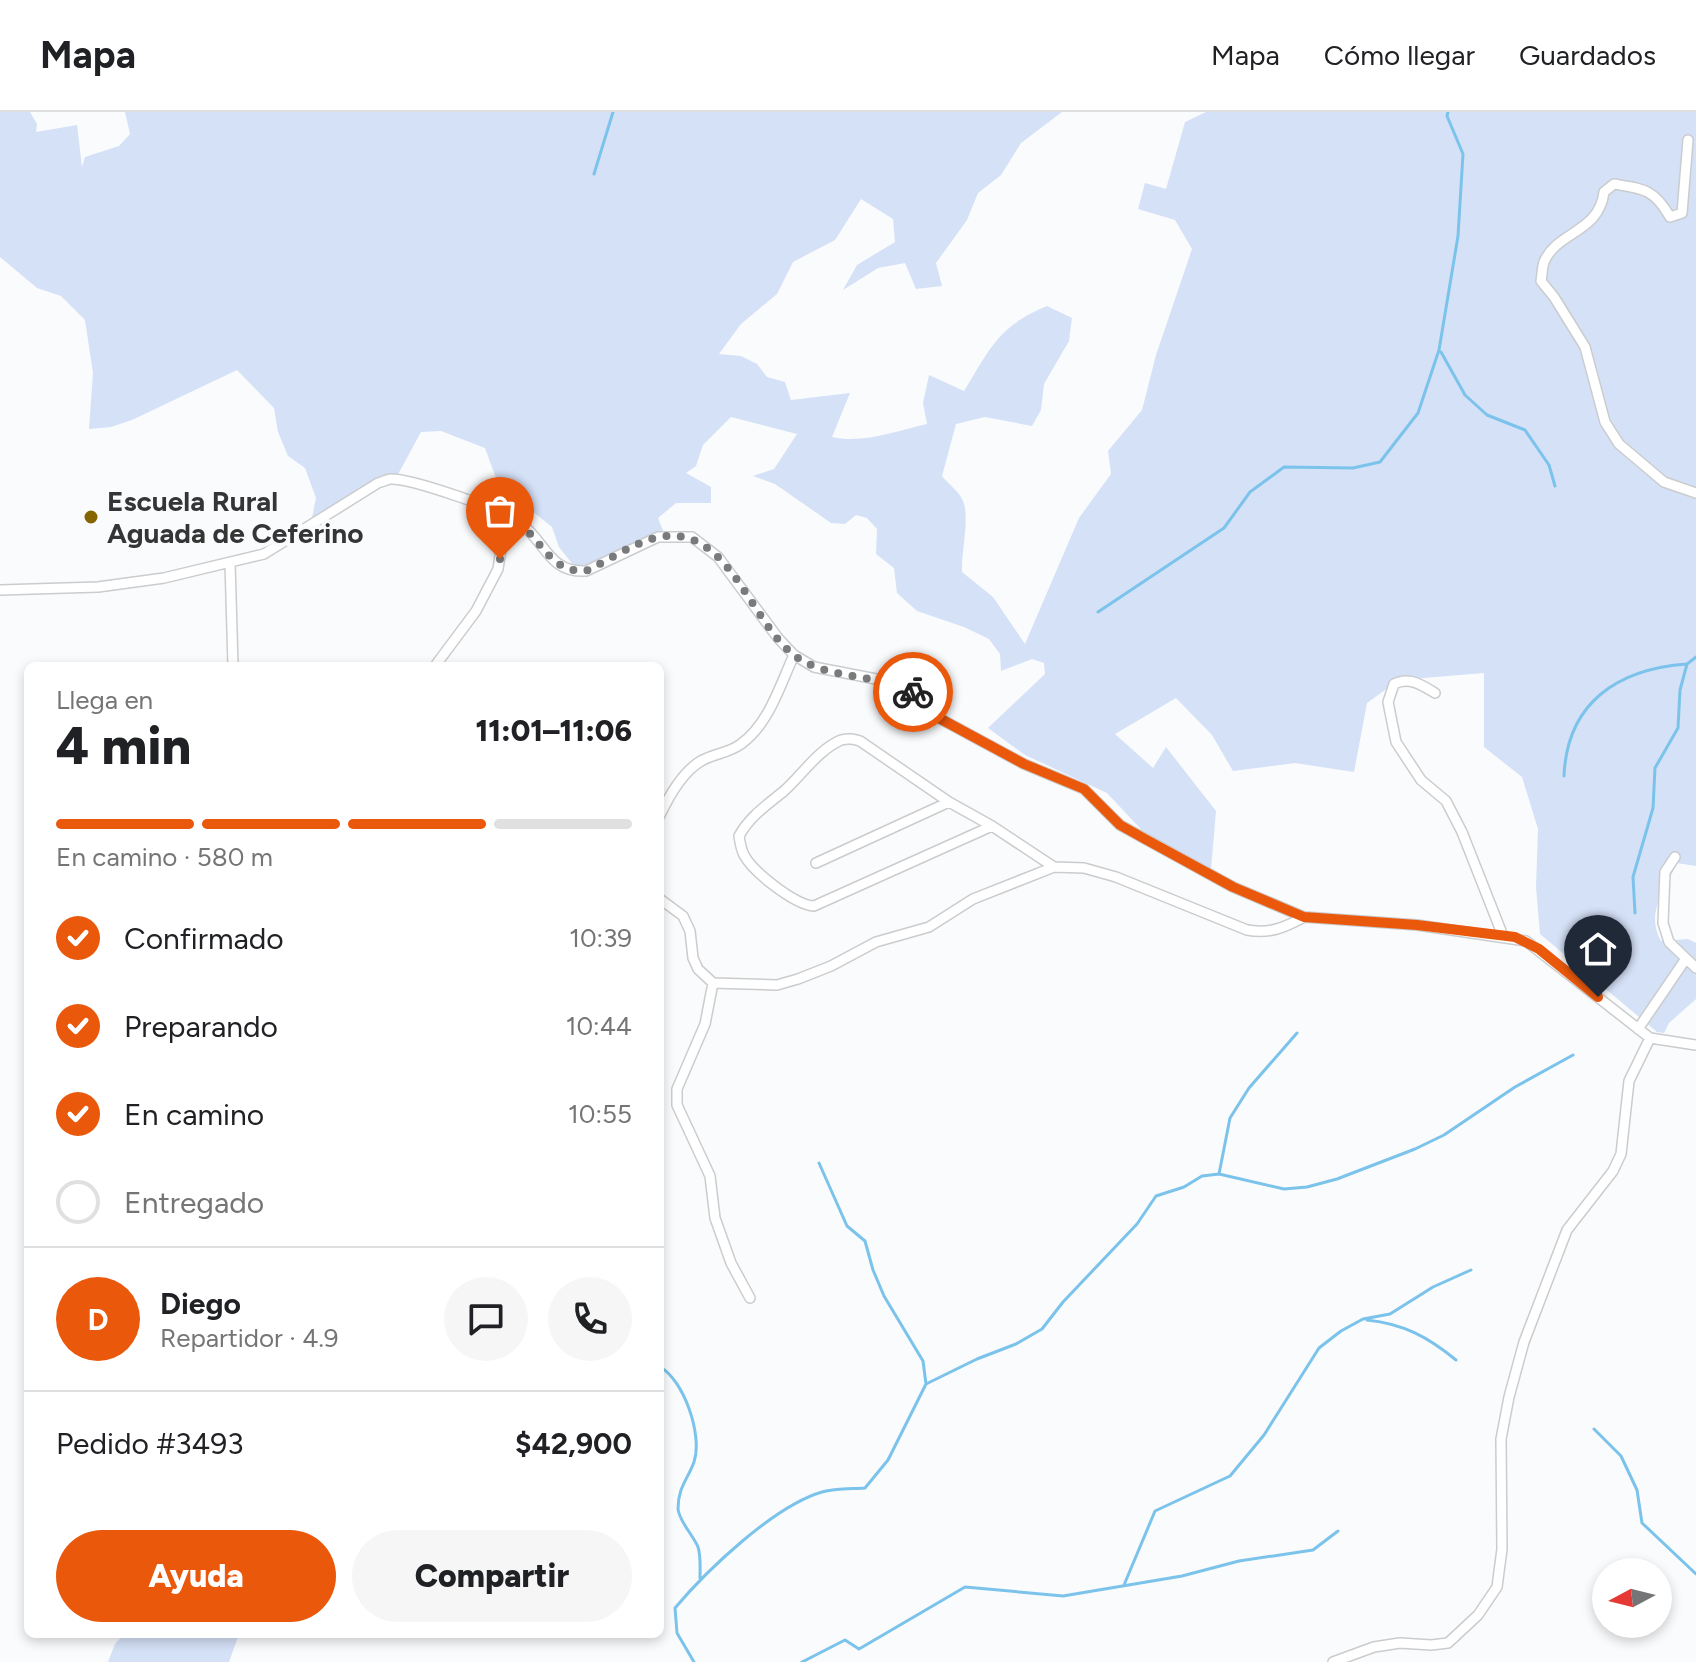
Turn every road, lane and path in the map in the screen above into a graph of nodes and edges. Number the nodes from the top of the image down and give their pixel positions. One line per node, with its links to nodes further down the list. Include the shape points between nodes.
1 (1688, 140): 2 (street, via 1682,213 1670,217 1647,189 1614,184 1582,231 1560,243 1544,261 1541,281 1585,347 1605,422 1619,444 1664,482)
2 (1696, 493)
3 (506, 517): 4 (street, via 390,479 264,554); 6 (street, via 518,521 560,567 573,572 586,571 658,537 692,537 718,557); 8 (street, via 498,569 476,611)
4 (230, 562): 5 (street, via 98,587); 7 (street)
5 (0, 590)
6 (794, 655): 11 (street, via 758,727 739,746 701,761); 17 (street, via 814,667 902,684 937,717 1084,789 1120,825 1233,887)
7 (233, 662)
8 (438, 662)
9 (1435, 693): 18 (street, via 1417,683 1394,684 1388,702 1396,742 1421,780 1446,801)
10 (949, 802): 12 (street); 12 (street, via 860,741 844,739 760,810 739,841 756,870 802,904 814,906); 14 (street)
11 (664, 807)
12 (992, 826): 15 (street)
13 (1675, 857): 19 (street, via 1665,872 1663,923 1669,942)
14 (816, 863)
15 (1054, 867): 17 (street, via 1116,877 1247,930 1275,931); 21 (street, via 973,899 929,927 876,942 798,979 777,985)
16 (664, 902): 21 (street, via 683,916 693,958)
17 (1304, 917): 18 (street)
18 (1503, 936): 22 (street, via 1539,949)
19 (1685, 960): 20 (street); 22 (street)
20 (1696, 968)
21 (713, 983): 25 (street, via 705,1024 677,1089 677,1105 710,1176 715,1218)
22 (1638, 1029): 23 (street)
23 (1650, 1038): 24 (street); 26 (street, via 1629,1081 1621,1154 1567,1230 1524,1342 1501,1439 1497,1587 1478,1615 1448,1643 1374,1647)
24 (1696, 1045)
25 (750, 1298)
26 (1333, 1662)

